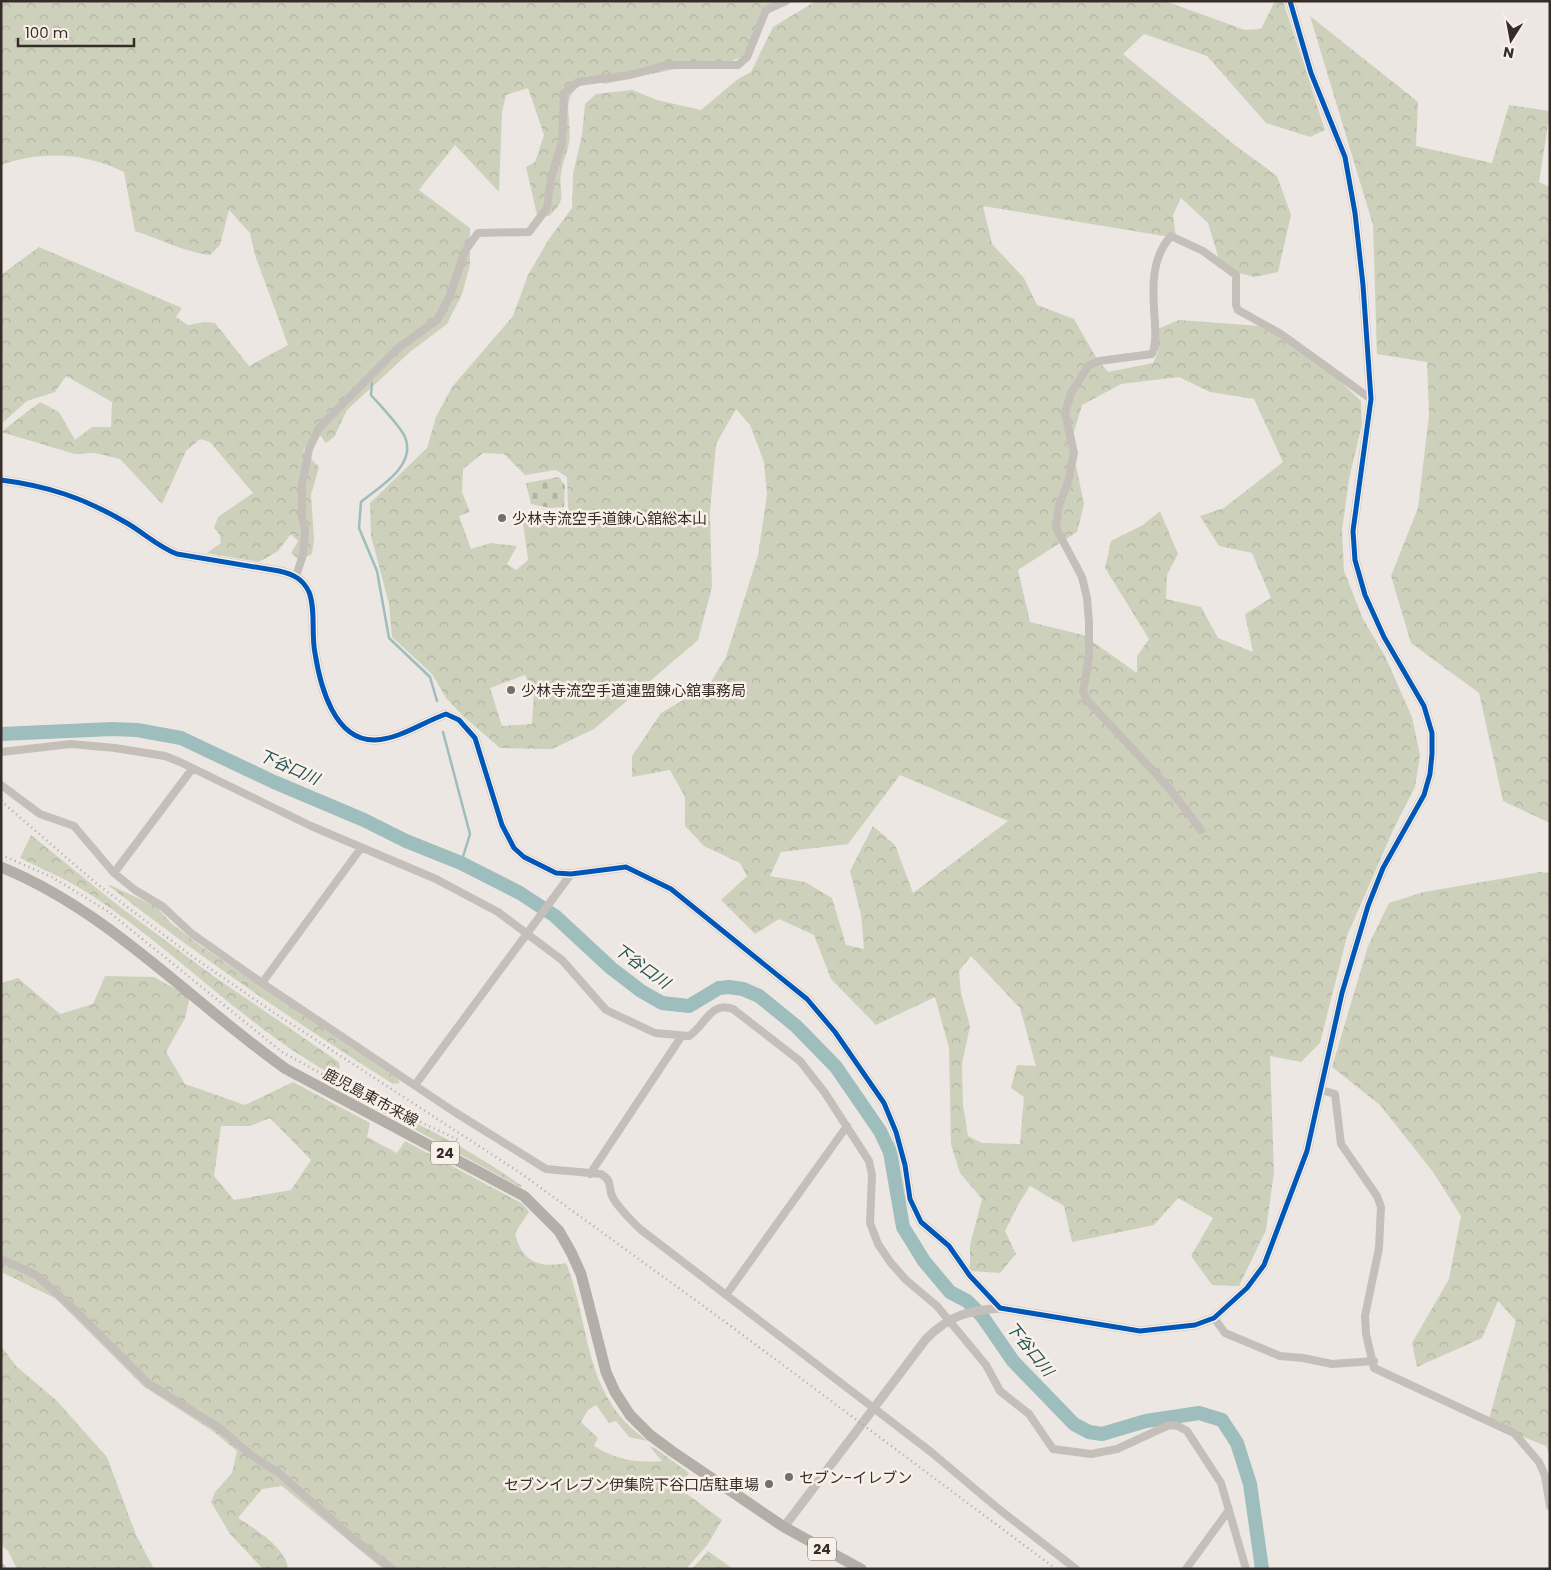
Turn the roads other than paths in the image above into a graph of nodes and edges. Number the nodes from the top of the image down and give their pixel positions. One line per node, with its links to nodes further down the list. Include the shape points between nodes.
1 (786, 1): 5 (street, via 766,10 747,57 738,65 666,66 578,82 564,93 562,143 551,178 547,208 541,218 529,232 478,233 464,251 449,298 437,320 397,349 319,428 309,449 302,485 305,530 303,555)
2 (1290, 1): 3 (street, via 1311,73 1344,157 1363,286)
3 (1371, 399): 9 (street, via 1281,334 1238,310 1236,275 1203,251 1171,236 1155,268 1152,285 1156,340 1152,354 1090,365 1066,403 1065,413 1074,453 1056,528 1082,577 1087,598 1089,657 1083,692 1092,708 1169,788); 18 (street, via 1353,531 1356,560 1365,595 1384,637 1424,706 1432,733 1432,754 1424,794 1383,868 1368,906 1342,993)
4 (1, 480): 5 (street, via 64,492 112,514 177,554)
5 (296, 576): 13 (street, via 311,598 314,653 328,700 343,726 359,739 375,740 392,738 446,714 459,720 475,738 502,825 514,848 524,857 556,873)
6 (1, 752): 7 (street, via 71,744 116,748 165,756)
7 (192, 769): 10 (street); 12 (street)
8 (1, 785): 12 (street, via 40,814 74,826)
9 (1201, 830)
10 (361, 848): 14 (street, via 436,879 498,912); 15 (street)
11 (1, 867): 30 (main road, 鹿児島東市来線 / 24, via 93,916 286,1069 524,1196 559,1232 571,1252 581,1274 606,1372 630,1415 650,1435)
12 (114, 873): 15 (street)
13 (571, 874): 14 (street); 23 (street, via 626,867 647,876 671,889 807,999 835,1032 884,1103 905,1165 910,1199 921,1222 949,1246 970,1276)
14 (528, 933): 16 (street, via 562,960 606,1010 655,1033); 17 (street)
15 (262, 983): 17 (street)
16 (681, 1037): 19 (street, via 693,1033 720,1006 733,1009 800,1060); 20 (street)
17 (415, 1085): 20 (street, via 546,1169)
18 (1321, 1090): 24 (street, via 1308,1151 1264,1265 1247,1288); 26 (street, via 1335,1094 1341,1144 1377,1196 1381,1207 1379,1248 1366,1316 1366,1334)
19 (846, 1126): 22 (street); 25 (street, via 869,1161 872,1175 870,1223 878,1244 901,1274 937,1306)
20 (590, 1174): 22 (street, via 606,1177 610,1182 611,1196 640,1229)
21 (1, 1259): 31 (street, via 36,1275 149,1384 221,1429 279,1473)
22 (726, 1295): 27 (street)
23 (1000, 1308): 24 (street, via 1140,1331 1195,1325); 25 (street, via 974,1310)
24 (1214, 1318): 26 (street, via 1224,1333 1280,1356 1332,1364)
25 (947, 1320): 27 (street, via 926,1339); 29 (street, via 986,1365 1000,1391 1029,1414 1053,1449 1100,1453 1117,1449 1169,1425 1178,1426 1186,1431 1221,1483)
26 (1374, 1361): 28 (street, via 1374,1368 1514,1433 1539,1462)
27 (873, 1408): 30 (street); 33 (street)
28 (1550, 1506)
29 (1229, 1510): 34 (street); 35 (street)
30 (784, 1528): 32 (main road, 鹿児島東市来線 / 24)
31 (392, 1569)
32 (861, 1569)
33 (1076, 1569)
34 (1186, 1569)
35 (1246, 1569)

